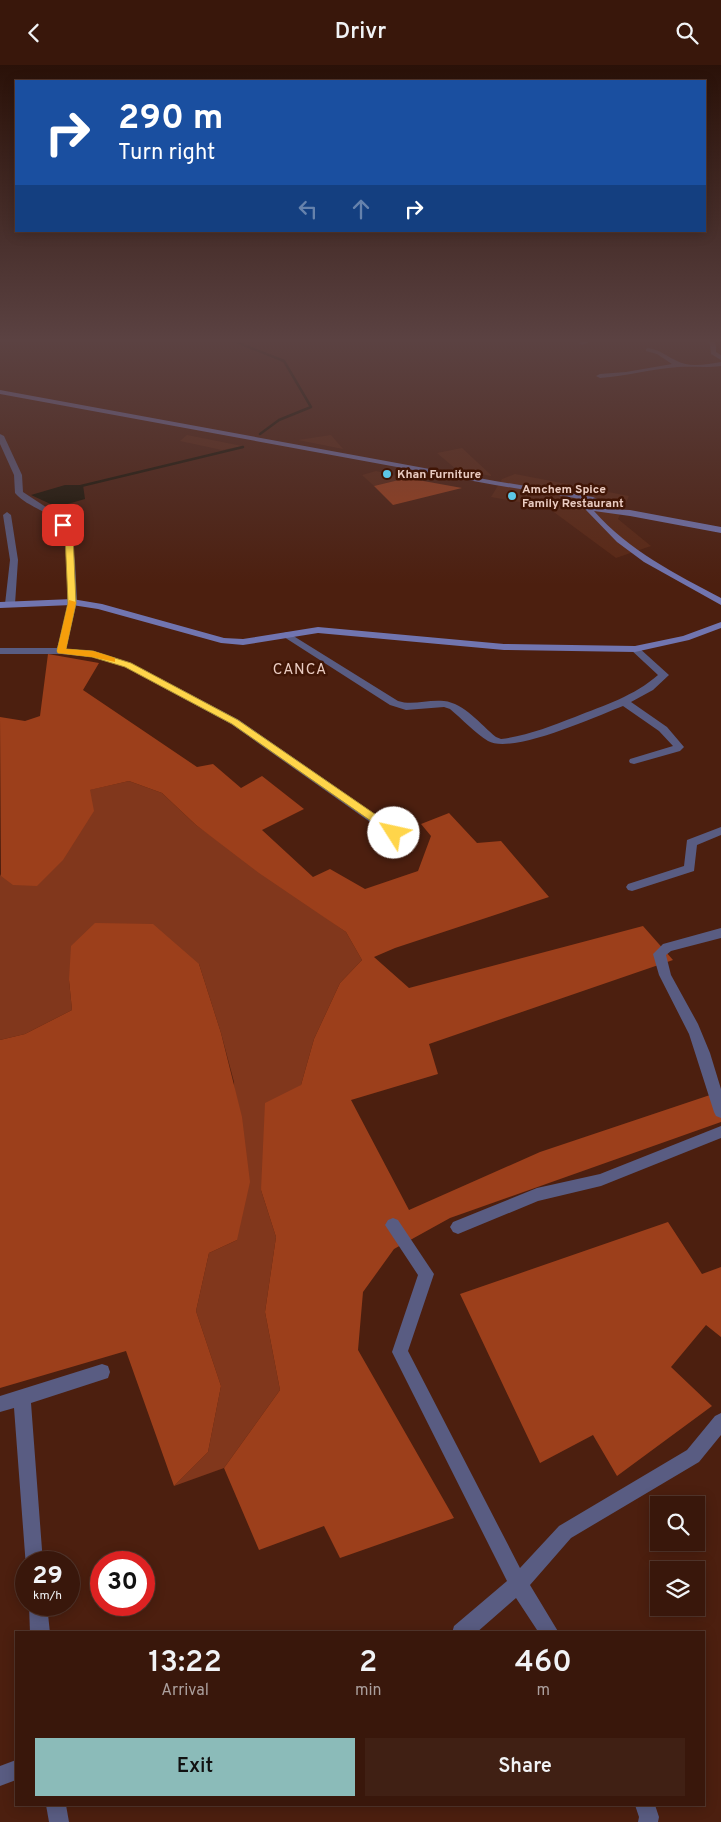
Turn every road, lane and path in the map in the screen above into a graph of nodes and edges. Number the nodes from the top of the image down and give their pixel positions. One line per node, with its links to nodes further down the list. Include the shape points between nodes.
1 (136, 421): 4 (main road)
2 (157, 421): 4 (main road)
3 (0, 436): 10 (street, via 18,475 20,493 34,506 54,516 69,535)
4 (595, 505): 6 (main road); 6 (main road, via 598,521); 7 (main road); 8 (main road)
5 (7, 515): 11 (street, via 14,559)
6 (605, 525): 9 (main road, via 640,557)
7 (721, 526)
8 (721, 530)
9 (721, 602)
10 (72, 603): 11 (main road); 14 (main road, via 99,606 224,641 243,642); 17 (street)
11 (10, 604): 12 (main road)
12 (0, 605)
13 (721, 625): 15 (main road, via 686,638)
14 (287, 635): 15 (main road, via 318,630 504,647); 18 (street, via 394,703 406,707 444,704 454,707 500,742 540,734)
15 (634, 649): 18 (street, via 664,675)
16 (0, 651): 17 (street)
17 (61, 651): 21 (street, via 93,654 128,665 235,722)
18 (624, 702): 19 (street, via 663,729 679,747)
19 (634, 761)
20 (721, 831): 22 (street, via 691,843 690,868)
21 (394, 833)
22 (632, 887)
23 (721, 933): 24 (street, via 667,947 659,953 660,963 696,1033)
24 (721, 1112)
25 (721, 1132): 27 (street, via 601,1179 537,1195)
26 (393, 1225): 33 (street, via 426,1274 400,1352)
27 (458, 1227)
28 (102, 1372): 29 (street)
29 (22, 1397): 30 (street); 32 (street)
30 (0, 1404)
31 (721, 1422): 33 (street, via 693,1456 565,1532)
32 (33, 1551)
33 (518, 1585): 36 (street); 37 (street)
34 (39, 1616): 35 (street)
35 (40, 1631)
36 (463, 1631)
37 (549, 1631)
38 (15, 1770): 39 (street)
39 (0, 1776)
40 (56, 1806): 42 (street)
41 (645, 1806): 43 (street)
42 (58, 1822)
43 (648, 1822)

